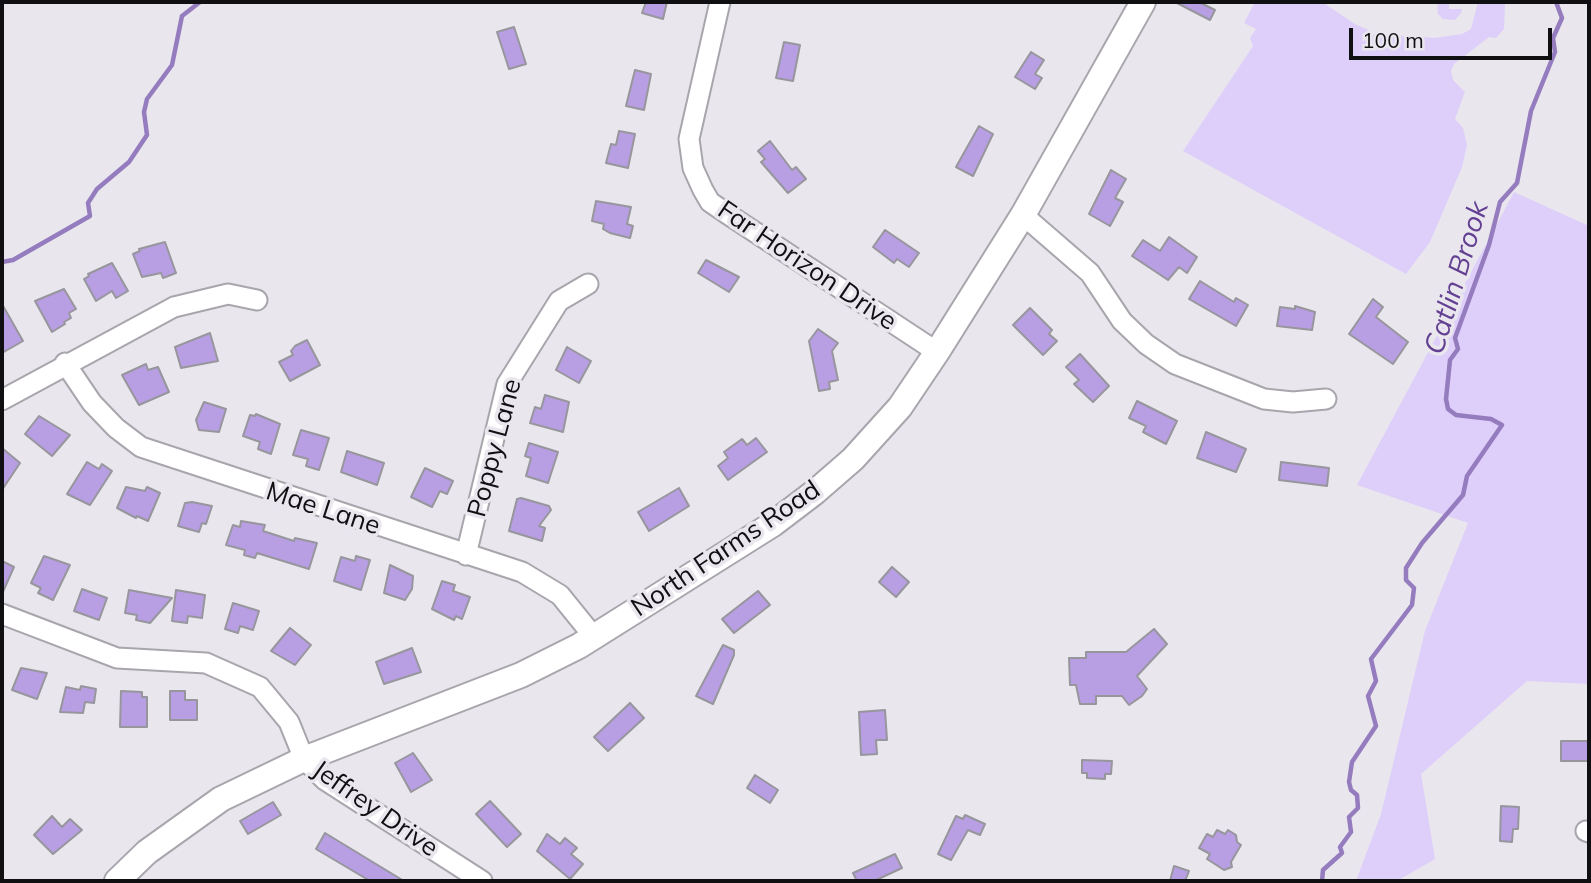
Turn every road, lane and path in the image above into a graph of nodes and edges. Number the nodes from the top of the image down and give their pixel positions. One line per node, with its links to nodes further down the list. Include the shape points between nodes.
1 (720, 2): 6 (street, Far Horizon Drive, via 690,139 693,168 703,191 710,202)
2 (1143, 2): 3 (main road, North Farms Road)
3 (1023, 215): 6 (main road, North Farms Road); 8 (street, via 1090,273 1122,321 1175,364 1264,399)
4 (588, 284): 10 (street, Poppy Lane, via 559,301 507,384)
5 (257, 300): 7 (street, via 228,294 174,307)
6 (937, 352): 12 (main road, North Farms Road, via 900,407 815,492 773,524)
7 (65, 363): 9 (street); 10 (street, Mae Lane, via 92,403 141,447)
8 (1326, 399)
9 (2, 400)
10 (466, 555): 12 (street, Mae Lane, via 522,572 560,595)
11 (2, 614): 13 (street, via 117,658 206,663 238,675 260,687 289,722)
12 (594, 637): 13 (main road, North Farms Road, via 521,676)
13 (304, 759): 14 (main road, North Farms Road, via 221,799 147,852); 15 (street, Jeffrey Drive, via 325,780)
14 (117, 881)
15 (482, 881)

